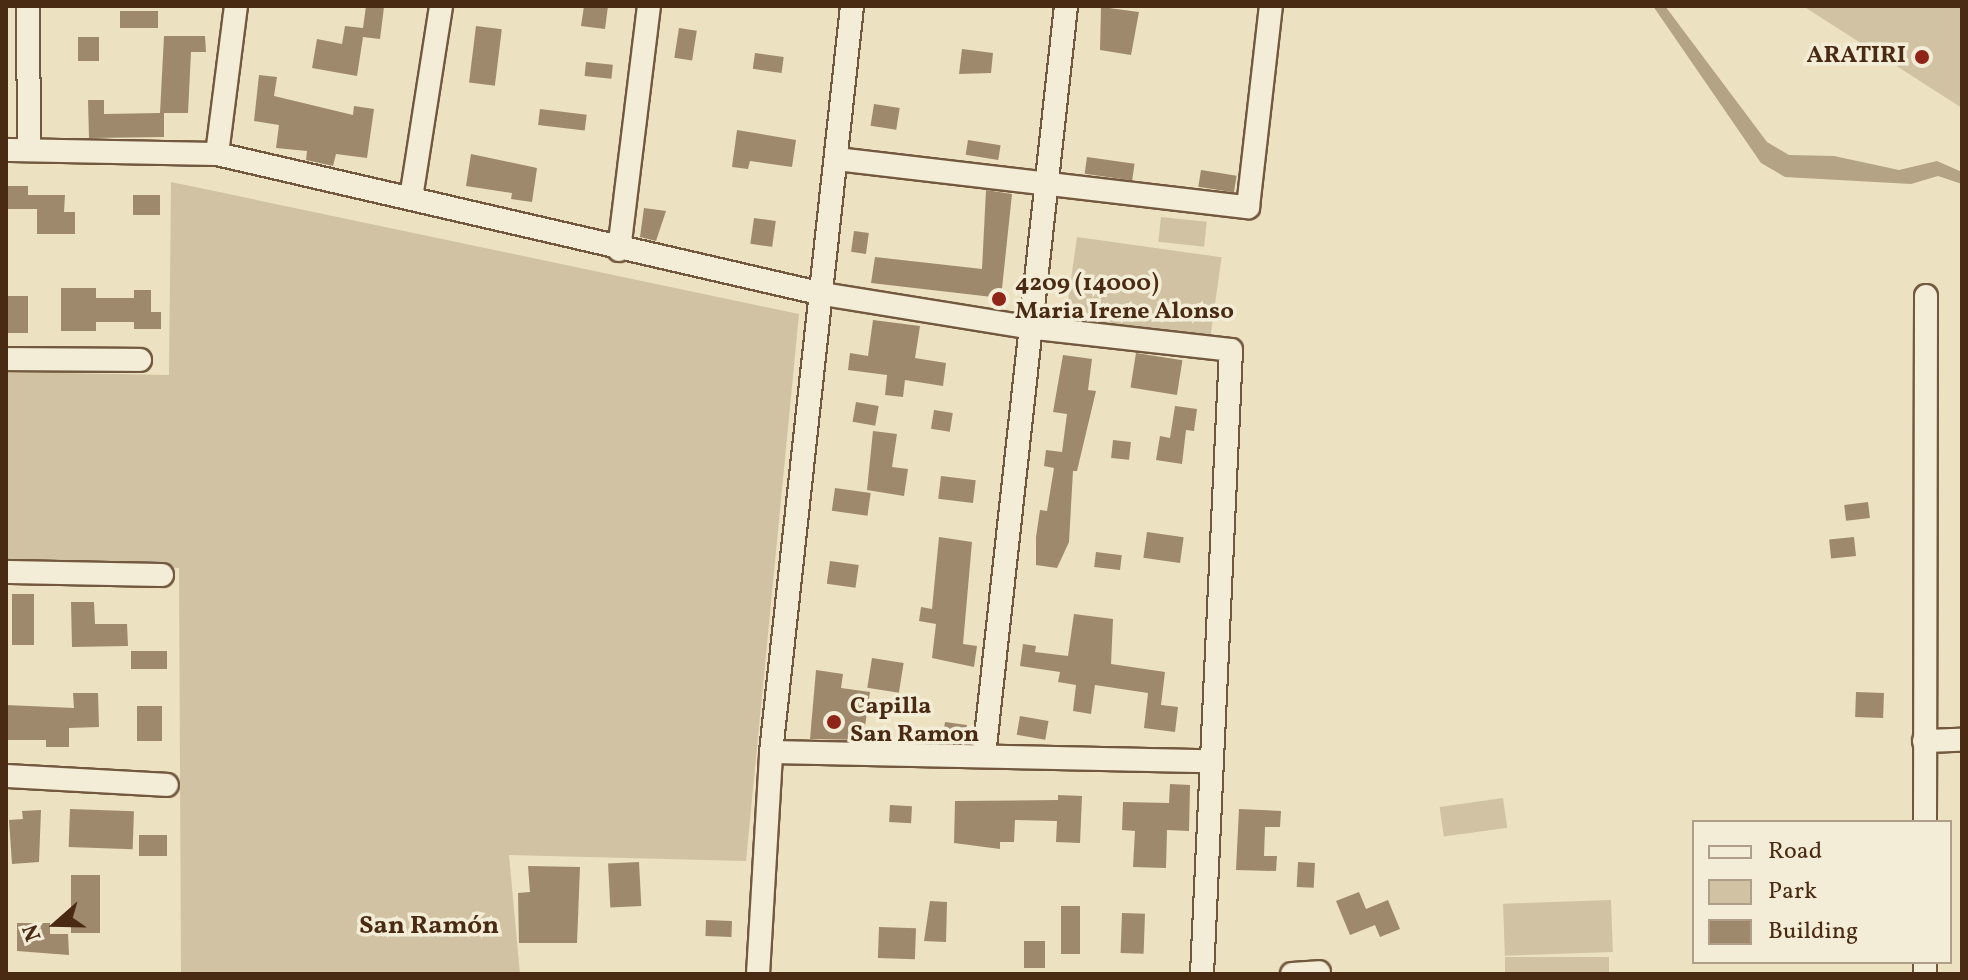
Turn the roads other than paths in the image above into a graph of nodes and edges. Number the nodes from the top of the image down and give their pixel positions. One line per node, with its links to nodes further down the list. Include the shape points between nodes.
1 (28, 6): 9 (street)
2 (236, 6): 10 (street)
3 (441, 6): 13 (street)
4 (649, 6): 14 (street)
5 (852, 6): 11 (street)
6 (1066, 6): 12 (street)
7 (1271, 6): 12 (street, via 1248,207)
8 (6, 150): 9 (street)
9 (29, 150): 10 (street)
10 (217, 154): 13 (street)
11 (837, 159): 12 (street); 15 (street)
12 (1044, 184): 17 (street)
13 (411, 198): 14 (street)
14 (619, 250): 15 (street)
15 (823, 294): 17 (street); 24 (street)
16 (1926, 296): 23 (street)
17 (1027, 327): 25 (street); 26 (street, via 1231,350)
18 (6, 359): 19 (street)
19 (140, 360)
20 (6, 572): 21 (street)
21 (162, 575)
22 (1962, 740): 23 (street)
23 (1924, 741): 29 (street)
24 (771, 752): 25 (street); 31 (street)
25 (984, 755): 26 (street)
26 (1209, 761): 32 (street)
27 (6, 776): 28 (street)
28 (167, 785)
29 (1925, 820)
30 (1319, 972): 33 (street)
31 (758, 974)
32 (1202, 974)
33 (1292, 974)

